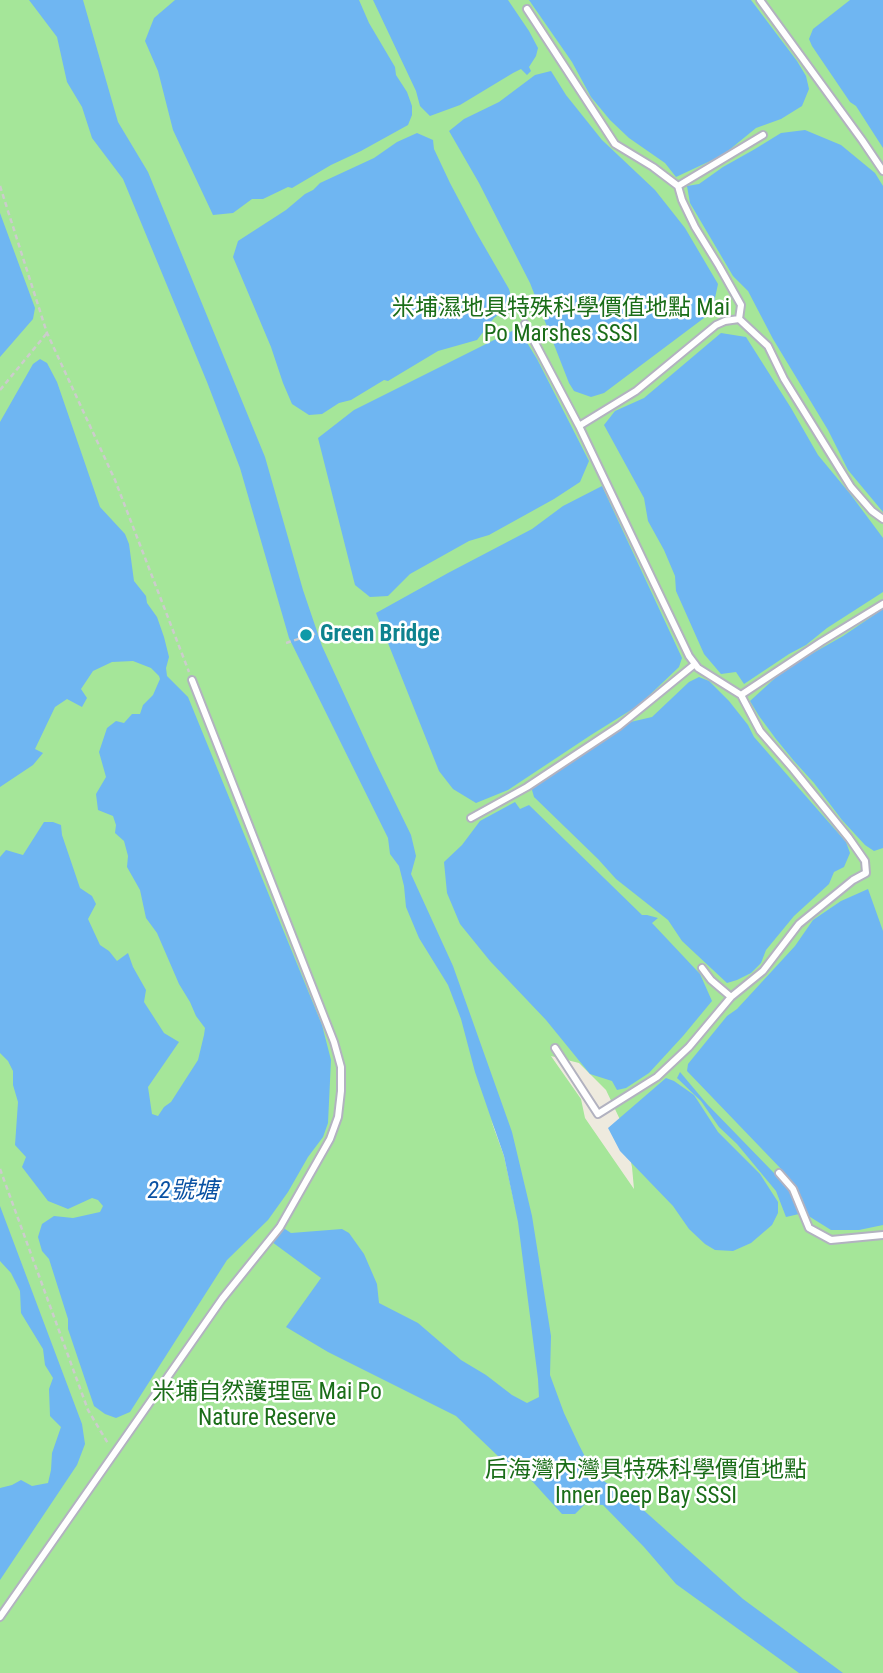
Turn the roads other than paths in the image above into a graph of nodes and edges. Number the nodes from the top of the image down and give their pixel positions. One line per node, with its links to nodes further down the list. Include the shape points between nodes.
1 (760, 0): 4 (lane)
2 (527, 9): 5 (lane, via 615,144)
3 (762, 135): 5 (lane)
4 (883, 171)
5 (678, 186): 6 (lane, via 695,227 741,305)
6 (739, 319): 8 (lane, via 716,325 635,391); 9 (lane, via 768,346 851,487)
7 (525, 324): 8 (lane)
8 (579, 426): 11 (lane)
9 (883, 519)
10 (883, 604): 13 (lane)
11 (695, 664): 13 (lane); 14 (lane, via 619,726)
12 (192, 680): 20 (lane, via 334,1042 341,1067 340,1104 330,1139 280,1227 222,1299)
13 (741, 695): 16 (lane, via 760,731 849,838 865,861 866,873 799,924 763,971)
14 (471, 818)
15 (702, 968): 16 (lane)
16 (731, 997): 17 (lane, via 657,1077 598,1114)
17 (555, 1048)
18 (779, 1173): 19 (lane, via 793,1189 809,1228 831,1240)
19 (883, 1234)
20 (0, 1617)

